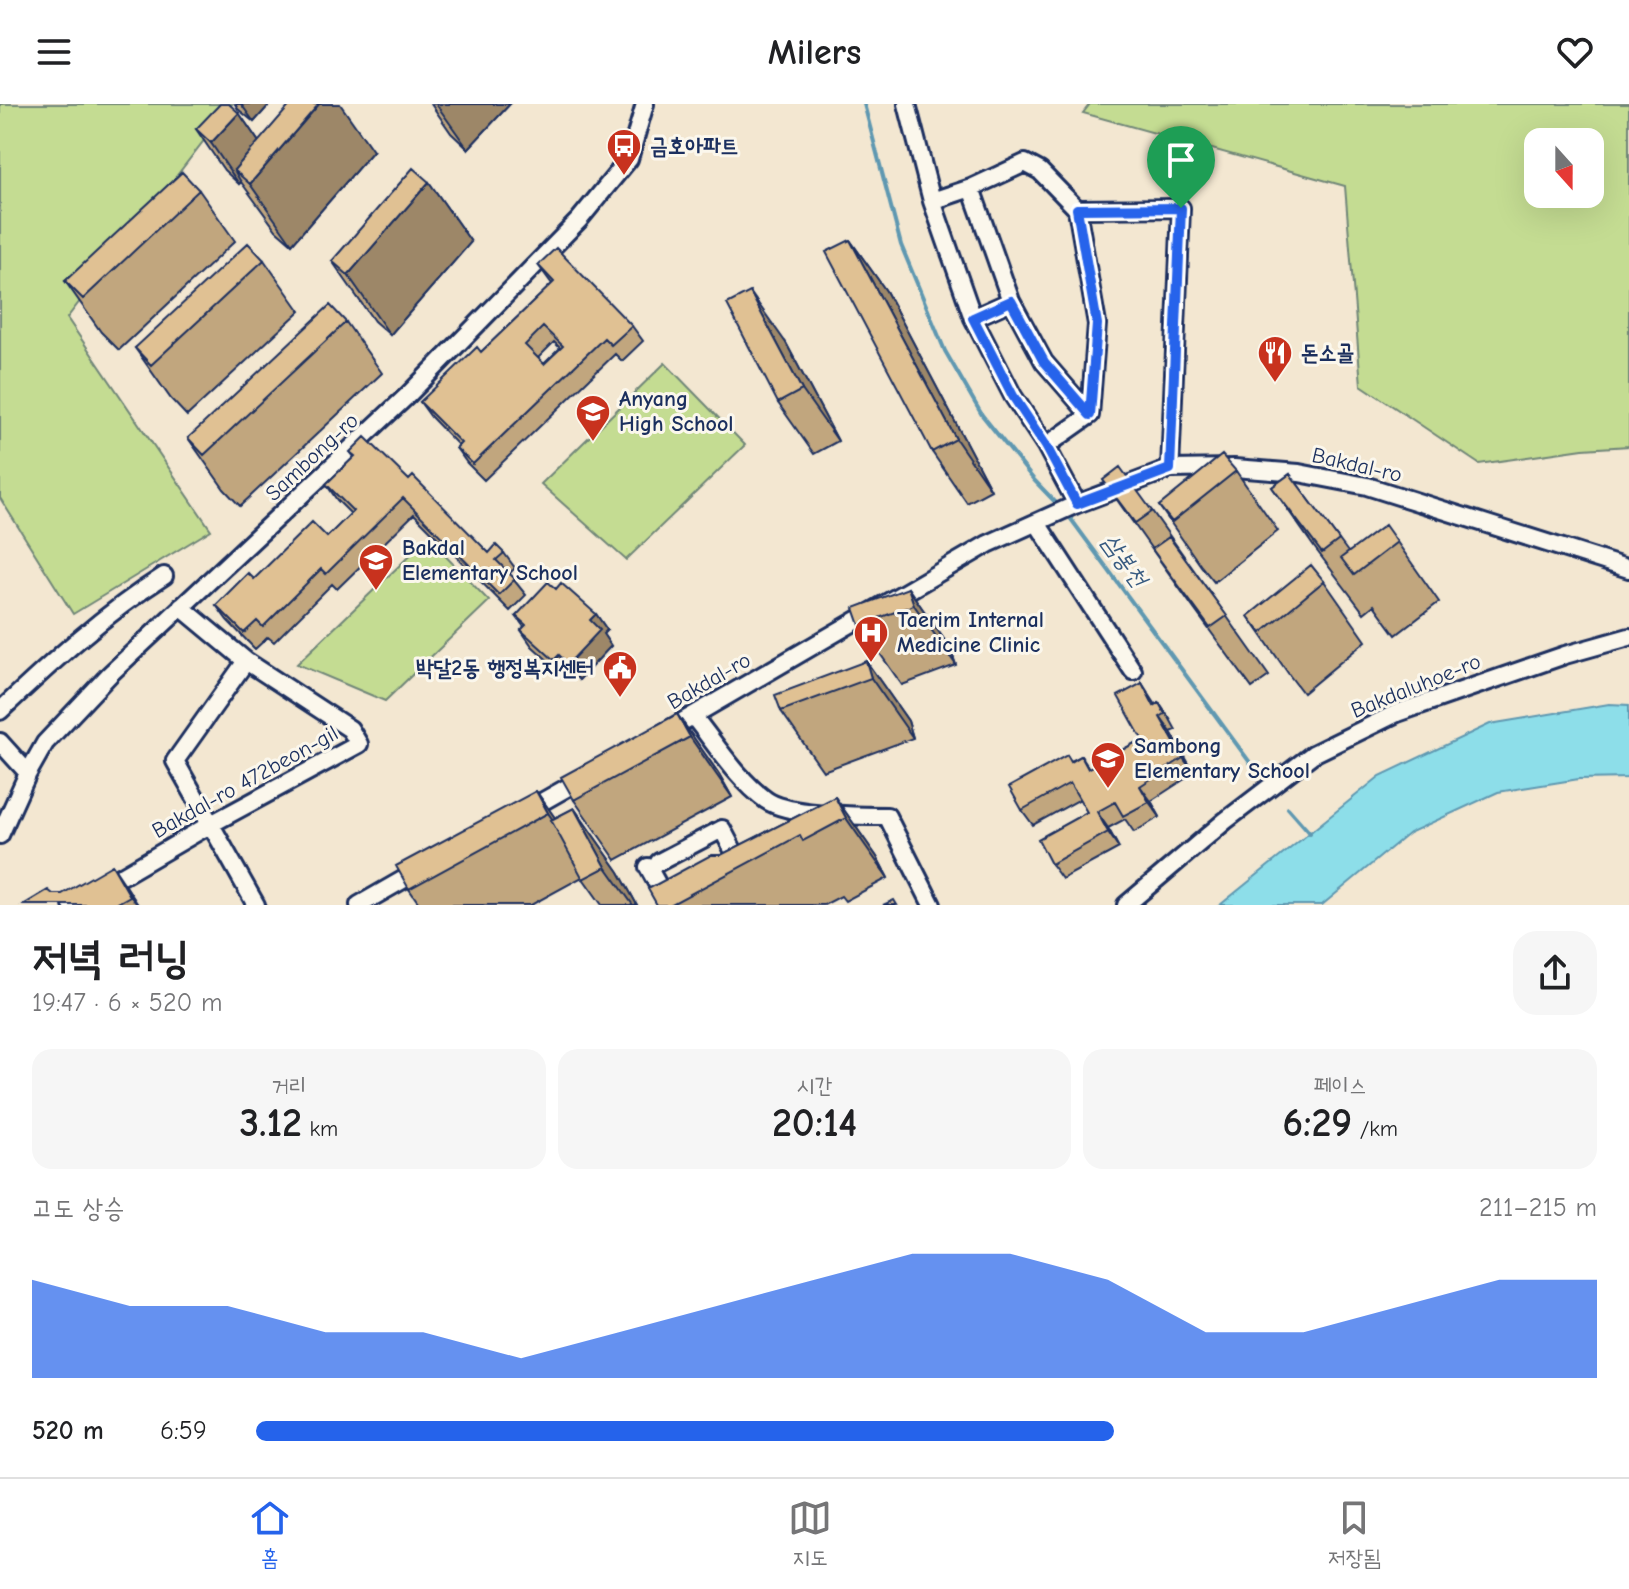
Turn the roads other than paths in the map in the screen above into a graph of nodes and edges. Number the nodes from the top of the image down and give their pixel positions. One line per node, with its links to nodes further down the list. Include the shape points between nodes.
1 (645, 104): 15 (street, Sambong-ro, via 629,159 579,220 396,407)
2 (907, 104): 4 (street)
3 (971, 188): 4 (street); 5 (street, via 1025,163); 6 (street)
4 (932, 201): 7 (street)
5 (1077, 209): 8 (street, via 1097,324); 10 (street, via 1181,208)
6 (1011, 301): 7 (street); 8 (street, via 1044,362)
7 (973, 318): 9 (street)
8 (1090, 415): 9 (street)
9 (1046, 446): 11 (street)
10 (1170, 469): 11 (street, Bakdal-ro); 13 (street, Bakdal-ro, via 1286,472 1367,486)
11 (1074, 505): 12 (street, Bakdal-ro)
12 (1038, 522): 18 (street); 20 (street, Bakdal-ro, via 988,544)
13 (1629, 569)
14 (164, 576): 19 (street, via 67,647)
15 (181, 607): 17 (street); 24 (street, Sambong-ro, via 45,743)
16 (1629, 637): 36 (street, Bakdaluhoe-ro, via 1397,713 1313,754)
17 (246, 661): 26 (street, via 175,761); 26 (street, Bakdal-ro 472beon-gil, via 350,729 359,744)
18 (1133, 671)
19 (0, 711)
20 (693, 716): 21 (street, Bakdal-ro); 35 (street, via 768,801 858,823 887,816)
21 (653, 739)
22 (0, 742): 24 (street)
23 (598, 770): 25 (street)
24 (28, 773): 27 (street, Sambong-ro)
25 (504, 823)
26 (211, 824): 31 (street, Bakdal-ro 472beon-gil); 32 (street)
27 (0, 835)
28 (436, 862): 30 (street)
29 (748, 879): 34 (street, via 722,829 654,864)
30 (385, 899): 33 (street)
31 (72, 905)
32 (256, 905)
33 (359, 905)
34 (669, 905)
35 (932, 905)
36 (1126, 905)

